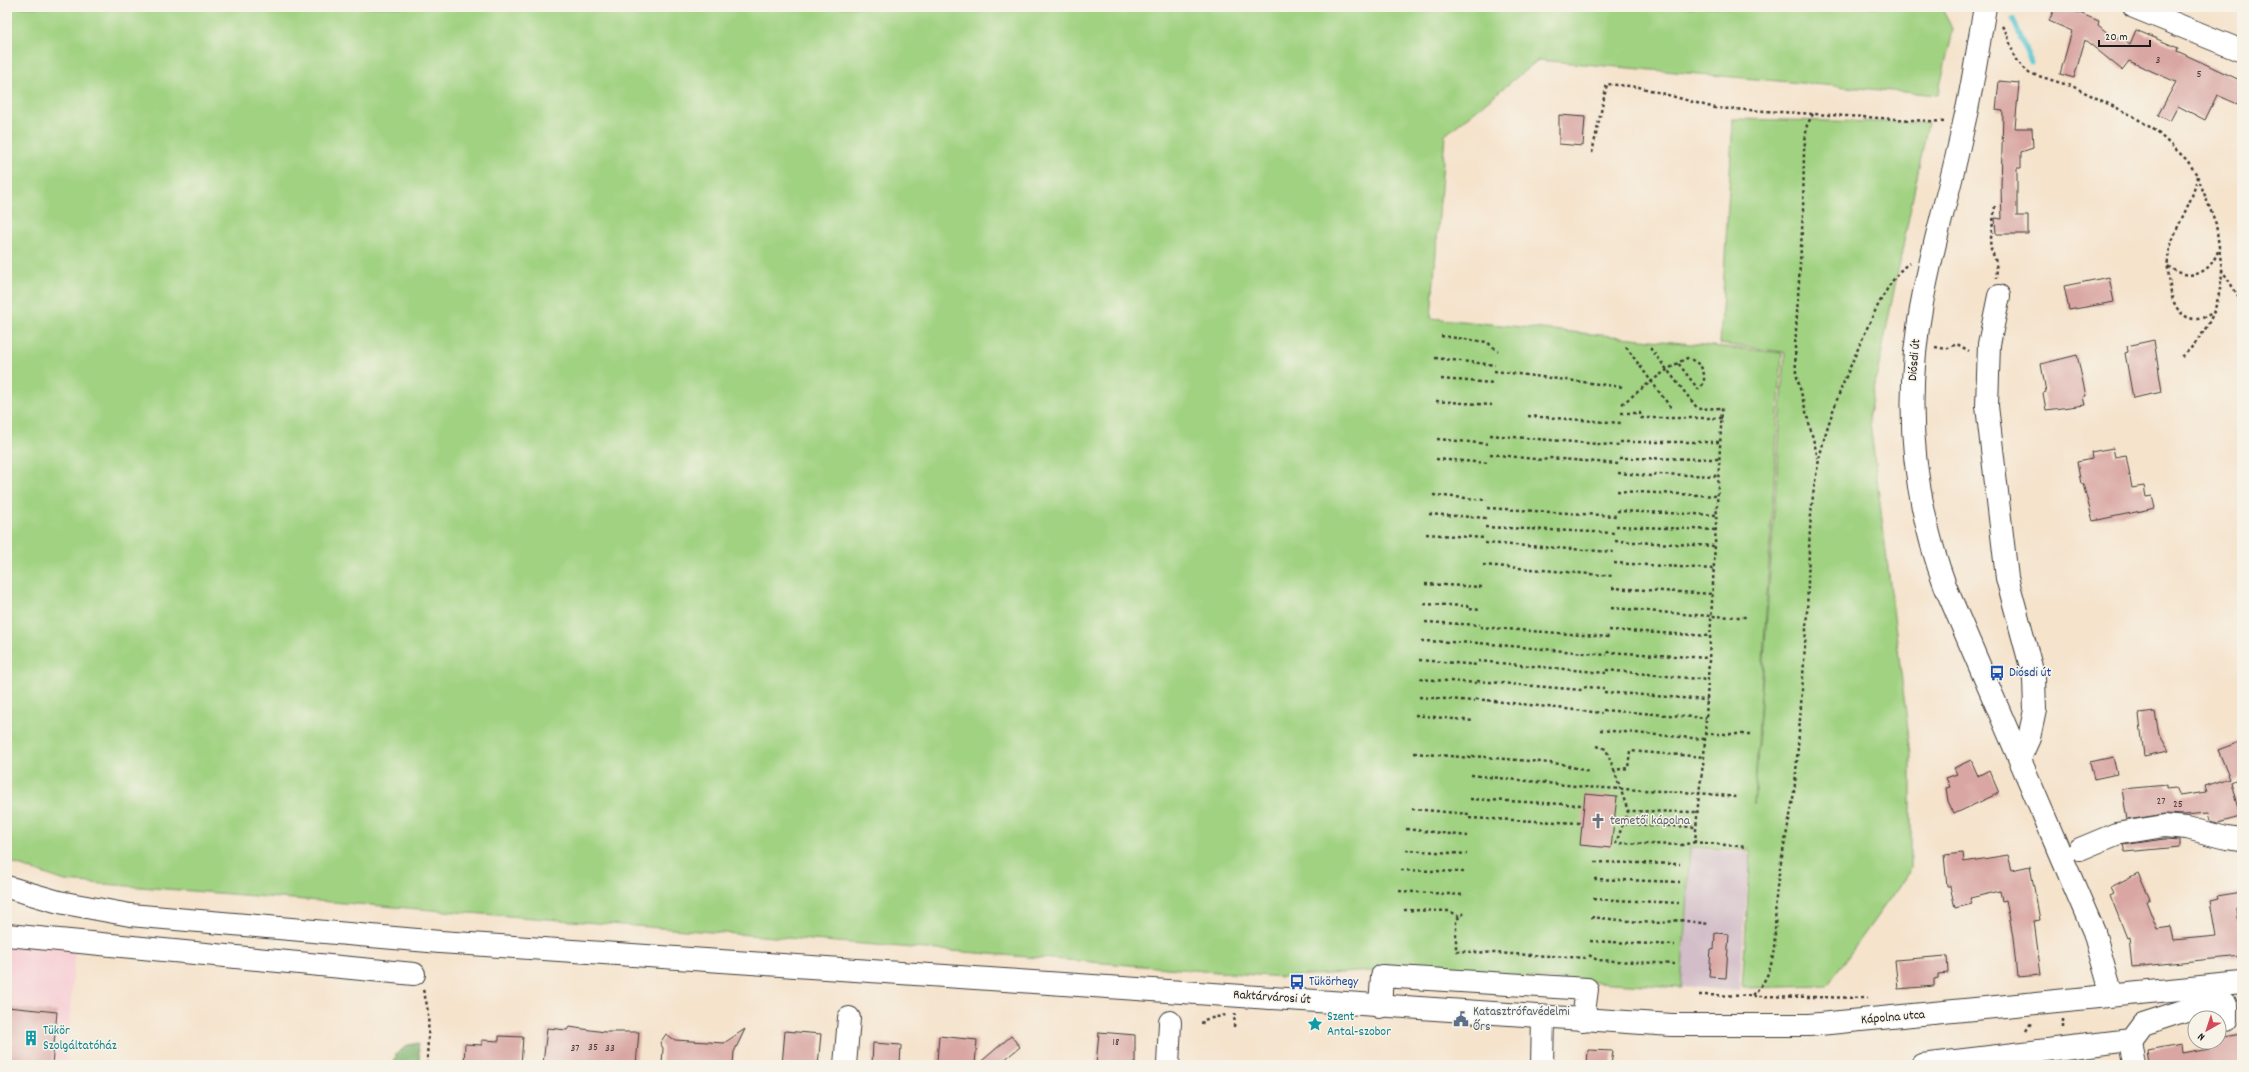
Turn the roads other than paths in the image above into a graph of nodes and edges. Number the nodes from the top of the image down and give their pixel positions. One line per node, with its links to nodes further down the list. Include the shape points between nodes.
1 (2134, 7): 3 (main road)
2 (1983, 10): 5 (main road, Diósdi út, via 1964,123 1922,302 1913,369 1912,430 1919,491 1930,545)
3 (2242, 51)
4 (1998, 296): 5 (main road, via 1989,356 1987,406 2006,578 2034,678 2035,710 2029,738)
5 (2020, 758): 12 (main road, Diósdi út, via 2094,932)
6 (2242, 840): 7 (main road, via 2187,828 2164,826 2116,834)
7 (2080, 849)
8 (7, 888): 13 (main road, Raktárvárosi út, via 59,902 130,915 440,942)
9 (7, 935): 10 (main road)
10 (414, 974)
11 (2242, 983): 12 (main road, Kápolna utca)
12 (2112, 995): 17 (main road, Kápolna utca, via 1809,1026 1672,1025)
13 (1380, 1007): 15 (main road, Raktárvárosi út); 17 (main road, via 1382,976 1587,989)
14 (2226, 1010): 19 (main road, via 2226,1005 2186,1010 2143,1024)
15 (1543, 1017): 17 (main road, Kápolna utca); 22 (main road)
16 (849, 1018): 20 (main road)
17 (1583, 1020)
18 (1170, 1022): 21 (main road)
19 (2131, 1040): 23 (main road); 24 (main road)
20 (845, 1065)
21 (1168, 1065)
22 (1542, 1065)
23 (1922, 1065)
24 (2135, 1065)

